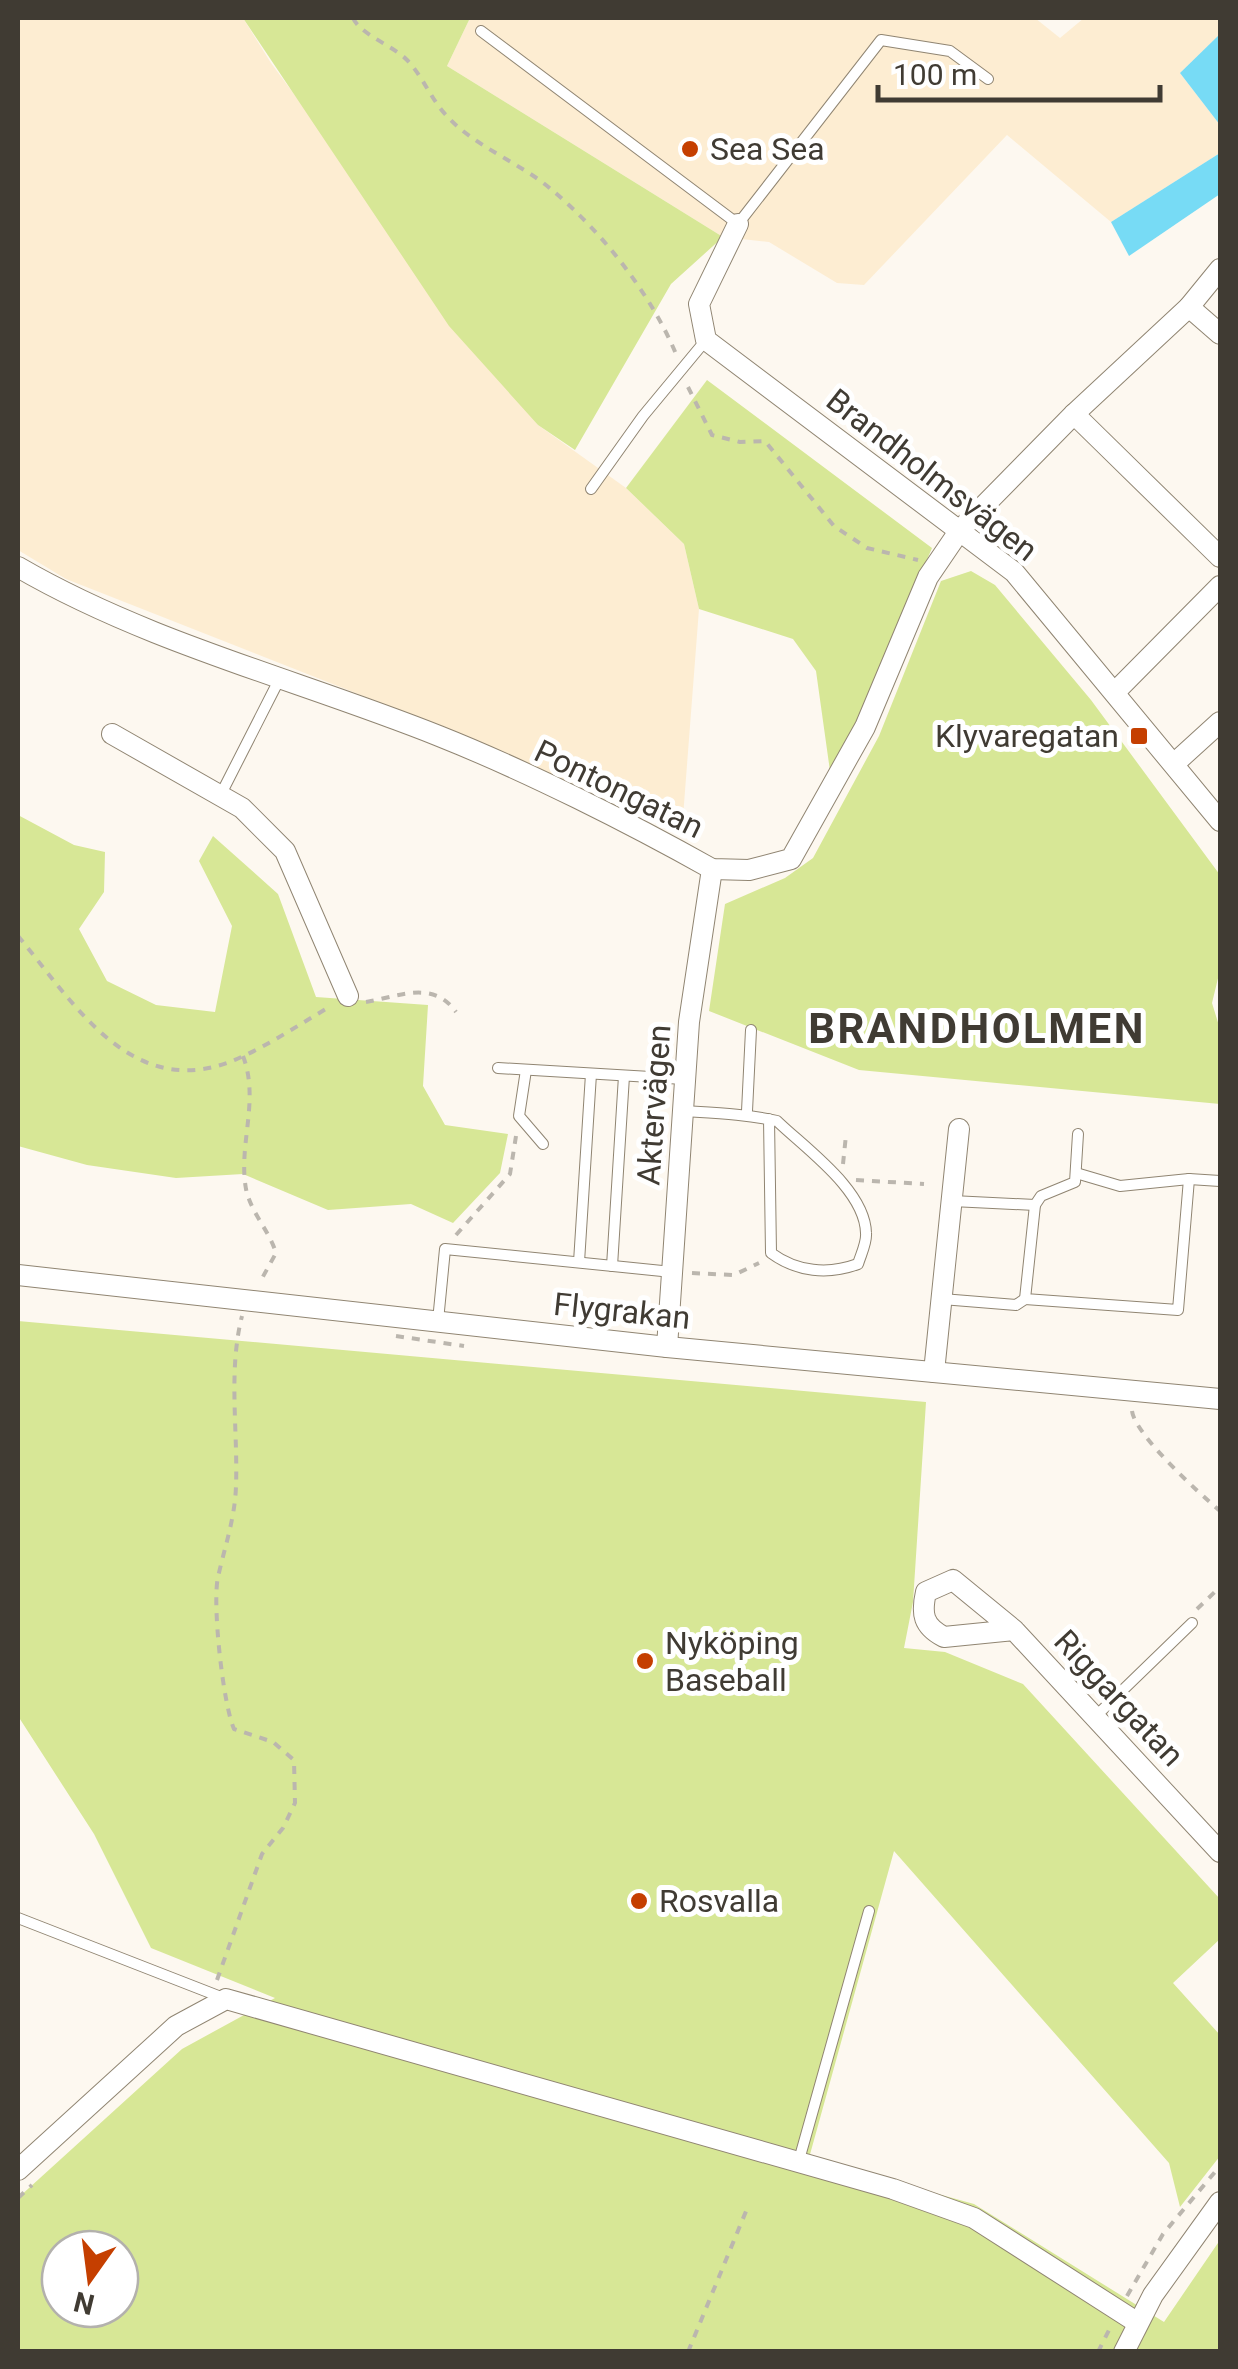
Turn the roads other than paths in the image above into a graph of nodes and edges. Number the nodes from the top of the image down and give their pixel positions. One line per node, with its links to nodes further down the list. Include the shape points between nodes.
1 (482, 31): 3 (lane)
2 (988, 79): 3 (lane, via 950,51 881,40)
3 (738, 224): 7 (street, via 699,304)
4 (1220, 269): 5 (street, Pontongatan)
5 (1189, 306): 6 (street); 8 (street, Pontongatan)
6 (1220, 334)
7 (706, 340): 9 (lane); 10 (street, Brandholmsvägen)
8 (1074, 414): 10 (street, Pontongatan); 11 (street)
9 (591, 490)
10 (960, 530): 15 (street, Brandholmsvägen, via 1014,572); 21 (street, Pontongatan, via 936,565 865,727 791,860 750,870)
11 (1220, 557)
12 (18, 568): 14 (street, Pontongatan, via 58,591)
13 (1220, 586): 15 (street)
14 (280, 678): 19 (lane); 21 (street, Pontongatan, via 442,737)
15 (1117, 690): 18 (street, Brandholmsvägen)
16 (1220, 722): 18 (street)
17 (112, 734): 19 (street)
18 (1175, 764): 20 (street, Brandholmsvägen)
19 (220, 796): 22 (street, via 242,808 285,851)
20 (1220, 820)
21 (712, 869): 28 (street, Aktervägen)
22 (348, 996)
23 (751, 1030): 30 (lane)
24 (498, 1068): 25 (lane)
25 (526, 1070): 26 (lane); 34 (lane, via 519,1116)
26 (591, 1074): 27 (lane); 40 (lane)
27 (624, 1076): 28 (lane); 41 (lane)
28 (685, 1079): 29 (street, Aktervägen)
29 (683, 1111): 31 (lane); 42 (street, Aktervägen)
30 (747, 1111)
31 (770, 1119): 31 (lane, via 863,1213 867,1236 858,1264 836,1272 785,1263 771,1253)
32 (959, 1129): 38 (street)
33 (1078, 1134): 35 (lane)
34 (543, 1144)
35 (1076, 1174): 36 (lane, via 1120,1186); 39 (lane, via 1075,1182 1041,1196)
36 (1189, 1179): 37 (lane); 45 (lane, via 1178,1310)
37 (1220, 1182)
38 (952, 1201): 39 (lane); 44 (street)
39 (1035, 1206): 45 (lane)
40 (578, 1262): 41 (lane); 46 (lane, via 445,1249)
41 (612, 1266): 42 (lane)
42 (672, 1272): 47 (street, Aktervägen)
43 (18, 1274): 46 (street, Flygrakan)
44 (942, 1299): 45 (lane, via 1016,1305); 48 (street)
45 (1025, 1299)
46 (438, 1321): 47 (street, Flygrakan)
47 (667, 1346): 48 (street, Flygrakan)
48 (934, 1372): 49 (street, Flygrakan)
49 (1220, 1400)
50 (1192, 1623): 52 (lane)
51 (1014, 1630): 52 (street, Riggargatan)
52 (1096, 1716): 53 (street, Riggargatan)
53 (1220, 1852)
54 (870, 1912): 57 (lane)
55 (18, 1918): 56 (lane)
56 (218, 1996): 57 (street); 58 (street)
57 (798, 2160): 60 (street, via 974,2218)
58 (18, 2170)
59 (1220, 2202): 60 (street)
60 (1138, 2323): 61 (street)
61 (1124, 2352)

